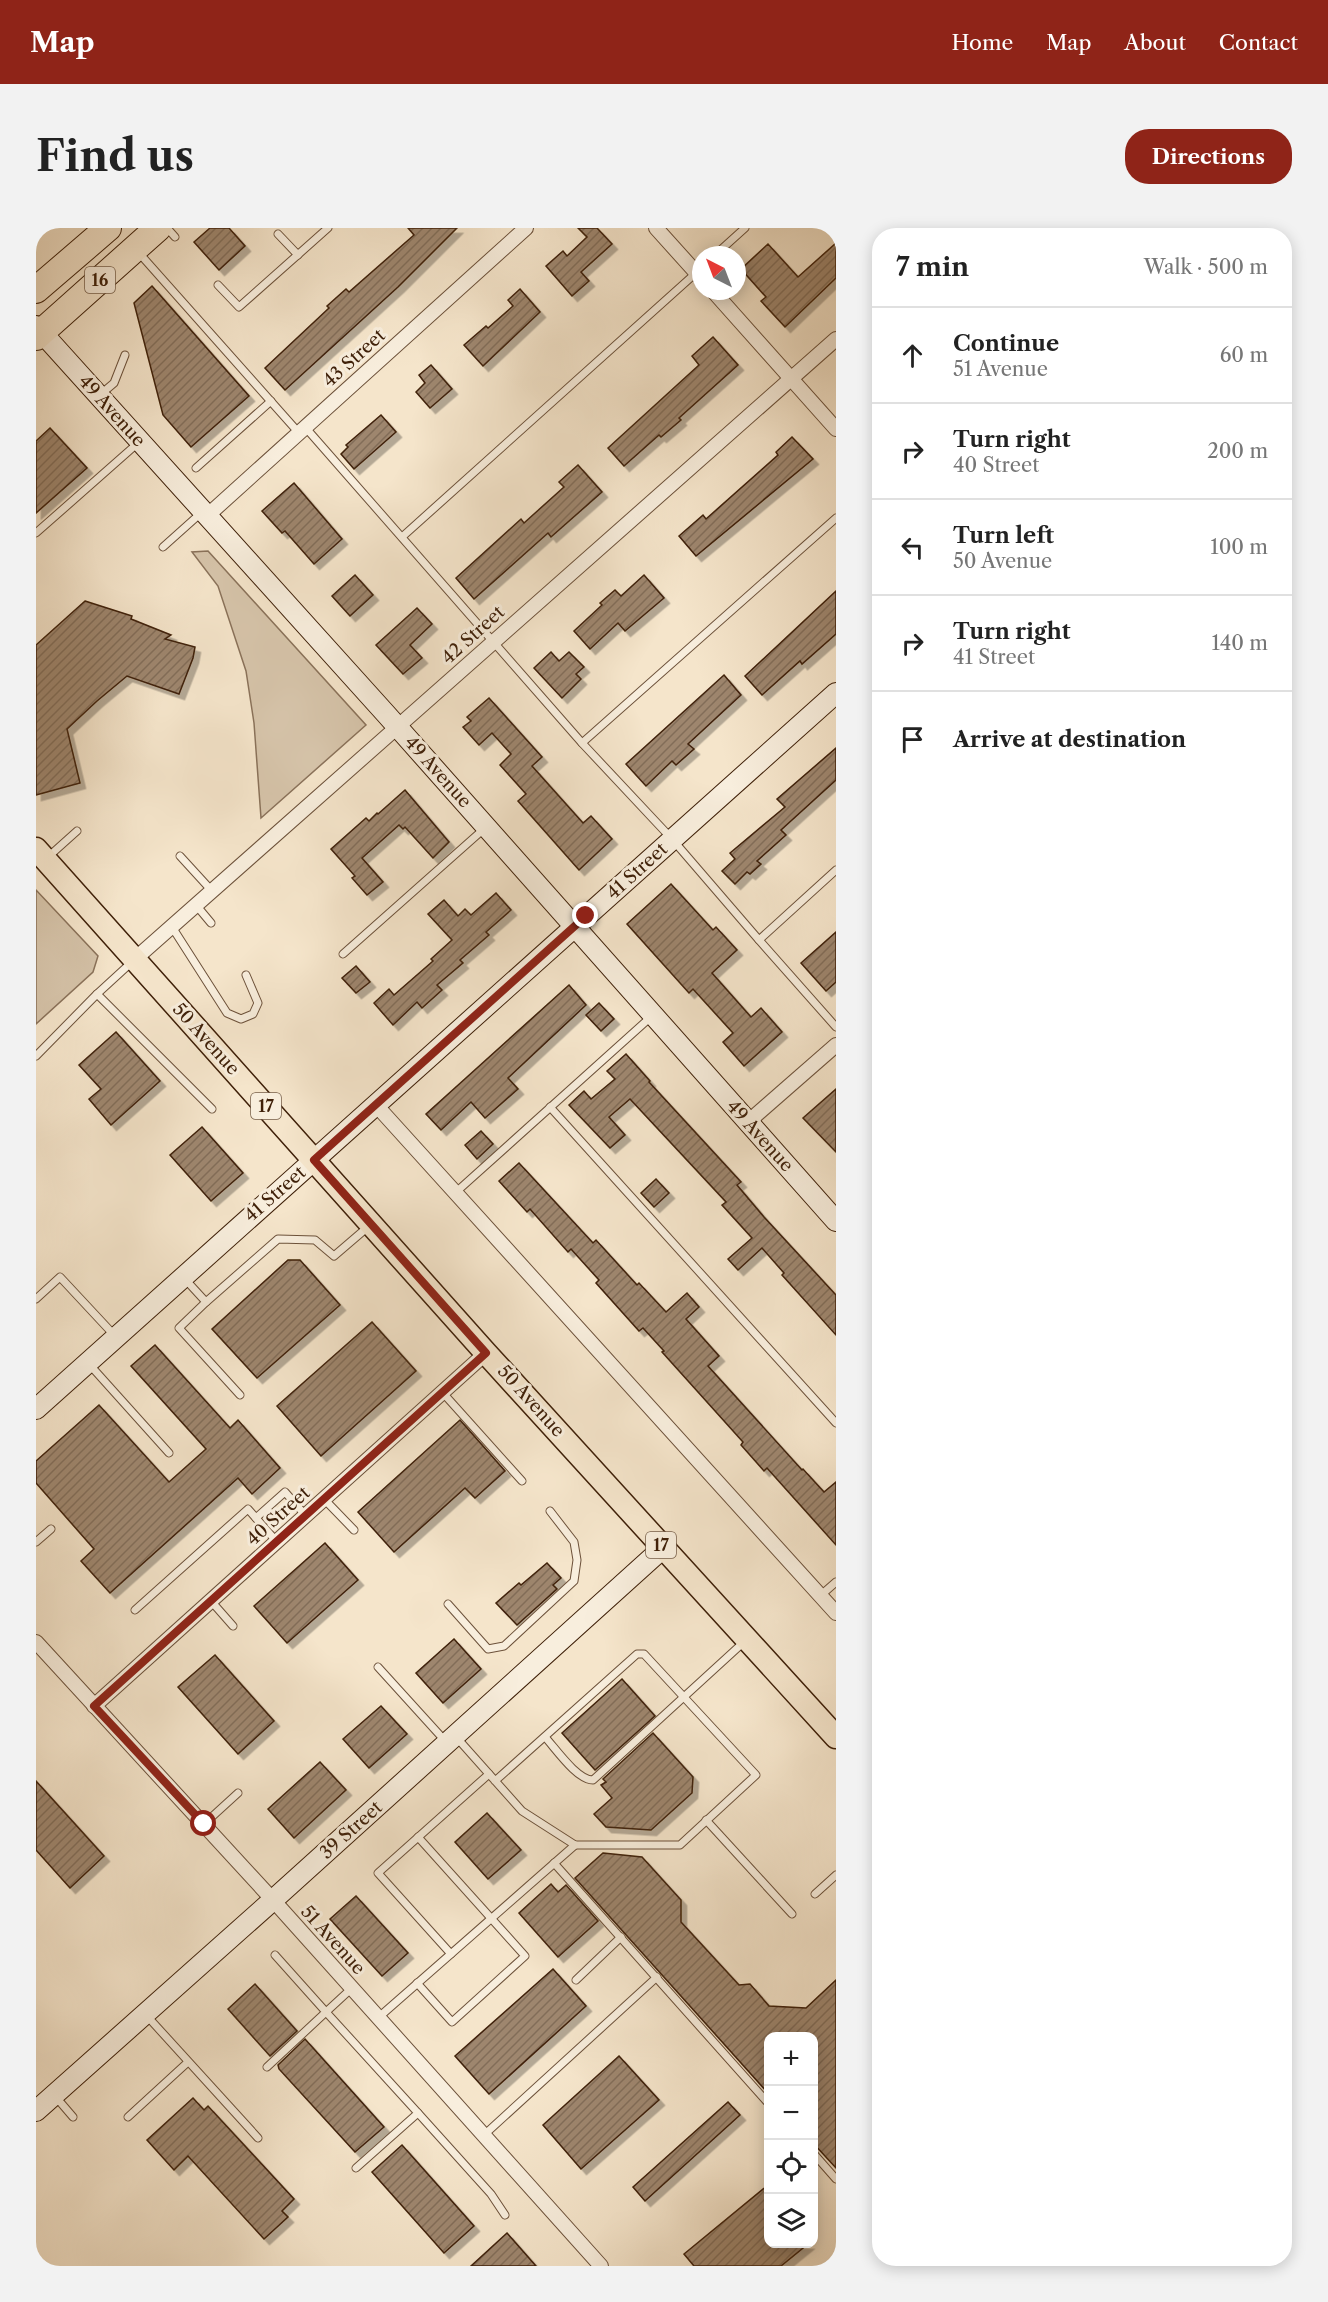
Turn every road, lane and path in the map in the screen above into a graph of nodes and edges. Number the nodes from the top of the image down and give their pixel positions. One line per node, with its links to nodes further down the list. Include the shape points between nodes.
1 (108, 228): 15 (highway, 16)
2 (167, 228): 7 (lane)
3 (328, 228): 11 (lane)
4 (526, 228): 24 (street, 43 Street)
5 (656, 228): 12 (street)
6 (745, 228): 9 (lane)
7 (167, 233): 10 (highway, 16)
8 (278, 234): 11 (lane)
9 (725, 246)
10 (135, 249): 17 (highway, 16); 22 (lane)
11 (298, 255): 14 (lane, via 239,307)
12 (692, 266)
13 (692, 279): 30 (lane)
14 (219, 285)
15 (36, 290)
16 (721, 300): 20 (street)
17 (38, 332): 21 (street, 49 Avenue)
18 (836, 339): 20 (street, 42 Street)
19 (125, 356): 21 (lane, via 114,383)
20 (791, 378): 23 (street); 32 (street, 42 Street)
21 (99, 396): 25 (street, 49 Avenue)
22 (271, 401): 24 (lane); 26 (lane)
23 (836, 429)
24 (302, 430): 27 (street, 43 Street); 30 (lane)
25 (140, 441): 27 (street, 49 Avenue); 29 (lane)
26 (196, 468)
27 (205, 513): 31 (lane); 34 (street, 49 Avenue)
28 (836, 518): 35 (lane)
29 (36, 532)
30 (402, 537): 32 (lane)
31 (163, 547)
32 (493, 642): 34 (street, 42 Street); 35 (lane)
33 (836, 693): 38 (street, 41 Street)
34 (398, 727): 36 (street, 49 Avenue); 42 (street, 42 Street)
35 (582, 743): 38 (lane)
36 (486, 826): 45 (street, 49 Avenue); 48 (lane)
37 (77, 831): 39 (lane)
38 (672, 839): 45 (street, 41 Street); 47 (lane)
39 (41, 854): 49 (main road, 50 Avenue / 17)
40 (180, 856): 42 (lane)
41 (836, 870): 47 (lane)
42 (212, 891): 43 (street, 42 Street)
43 (196, 905): 44 (lane); 46 (street, 42 Street)
44 (212, 923)
45 (575, 926): 52 (street, 49 Avenue); 56 (street, 41 Street)
46 (172, 927): 49 (street, 42 Street); 50 (lane, via 227,1013 241,1019 253,1014 258,1003)
47 (759, 940): 53 (lane)
48 (343, 954)
49 (135, 959): 51 (lane); 60 (main road, 50 Avenue / 17)
50 (246, 975)
51 (97, 994): 55 (lane); 58 (lane)
52 (653, 1015): 57 (lane); 59 (street, 49 Avenue)
53 (836, 1027)
54 (836, 1045): 59 (street)
55 (36, 1056)
56 (376, 1105): 60 (street, 41 Street); 61 (street)
57 (550, 1107): 61 (lane); 73 (lane)
58 (212, 1109)
59 (748, 1122): 62 (street, 49 Avenue)
60 (314, 1160): 63 (main road, 50 Avenue / 17); 64 (street, 41 Street)
61 (455, 1192): 86 (street)
62 (836, 1221)
63 (371, 1224): 66 (lane, via 334,1256 315,1240 278,1239); 68 (main road, 50 Avenue / 17)
64 (182, 1276): 66 (lane); 67 (street, 41 Street)
65 (36, 1299): 67 (lane, via 60,1277)
66 (206, 1302): 71 (lane, via 179,1328)
67 (115, 1336): 69 (street, 41 Street)
68 (486, 1353): 70 (street, 40 Street); 84 (main road, 50 Avenue / 17)
69 (87, 1363): 72 (street, 41 Street); 74 (lane)
70 (442, 1393): 75 (lane); 76 (street, 40 Street)
71 (240, 1395)
72 (37, 1407)
73 (836, 1423)
74 (169, 1453)
75 (522, 1481)
76 (324, 1499): 78 (street, 40 Street); 81 (lane)
77 (550, 1511): 88 (lane, via 574,1542 574,1581 504,1646 488,1649)
78 (306, 1516): 79 (lane, via 285,1492); 83 (street, 40 Street)
79 (256, 1518): 83 (lane); 89 (lane, via 248,1509)
80 (51, 1529): 82 (lane)
81 (354, 1530)
82 (36, 1542)
83 (277, 1542): 87 (street, 40 Street)
84 (664, 1547): 92 (main road, 50 Avenue / 17); 99 (street, 39 Street)
85 (836, 1582): 86 (lane)
86 (820, 1596): 90 (street)
87 (211, 1601): 91 (lane); 96 (street, 40 Street)
88 (448, 1604)
89 (135, 1610)
90 (836, 1613)
91 (233, 1626)
92 (747, 1639): 95 (lane); 98 (main road, 50 Avenue / 17)
93 (36, 1642): 96 (street, 51 Avenue)
94 (378, 1667): 99 (lane)
95 (684, 1697): 97 (lane, via 644,1654 638,1654); 97 (lane, via 593,1780 578,1774); 103 (lane, via 756,1775)
96 (94, 1706): 104 (street, 51 Avenue)
97 (545, 1737): 101 (lane)
98 (836, 1737)
99 (451, 1739): 100 (lane); 110 (street, 39 Street)
100 (489, 1774): 101 (lane); 105 (lane)
101 (495, 1781): 106 (lane, via 522,1811)
102 (238, 1793): 104 (lane)
103 (706, 1820): 106 (lane, via 680,1845); 111 (lane)
104 (204, 1824): 110 (street, 51 Avenue)
105 (418, 1837): 112 (lane); 114 (lane, via 378,1873)
106 (575, 1845): 107 (lane)
107 (554, 1863): 112 (lane); 113 (lane)
108 (836, 1875): 109 (lane)
109 (814, 1894)
110 (273, 1900): 119 (street, 51 Avenue); 121 (street, 39 Street)
111 (792, 1914)
112 (491, 1918): 114 (lane); 118 (lane, via 525,1956 452,2022)
113 (621, 1937): 116 (lane); 117 (lane)
114 (451, 1954): 118 (lane)
115 (275, 1955): 120 (lane)
116 (657, 1977): 126 (lane); 131 (lane)
117 (576, 1980)
118 (417, 1983): 122 (lane)
119 (352, 1988): 120 (lane); 122 (street, 51 Avenue)
120 (326, 2012): 124 (lane); 128 (lane)
121 (145, 2014): 123 (lane); 125 (street, 39 Street)
122 (379, 2017): 131 (street, 51 Avenue)
123 (188, 2062): 130 (lane); 132 (lane)
124 (267, 2067)
125 (54, 2095): 127 (street, 39 Street); 129 (lane)
126 (764, 2098)
127 (36, 2111)
128 (418, 2113): 134 (lane); 136 (lane)
129 (73, 2117)
130 (128, 2117)
131 (484, 2135): 137 (street, 51 Avenue)
132 (258, 2138)
133 (818, 2159): 135 (lane)
134 (356, 2168)
135 (836, 2179)
136 (505, 2215)
137 (601, 2266)

